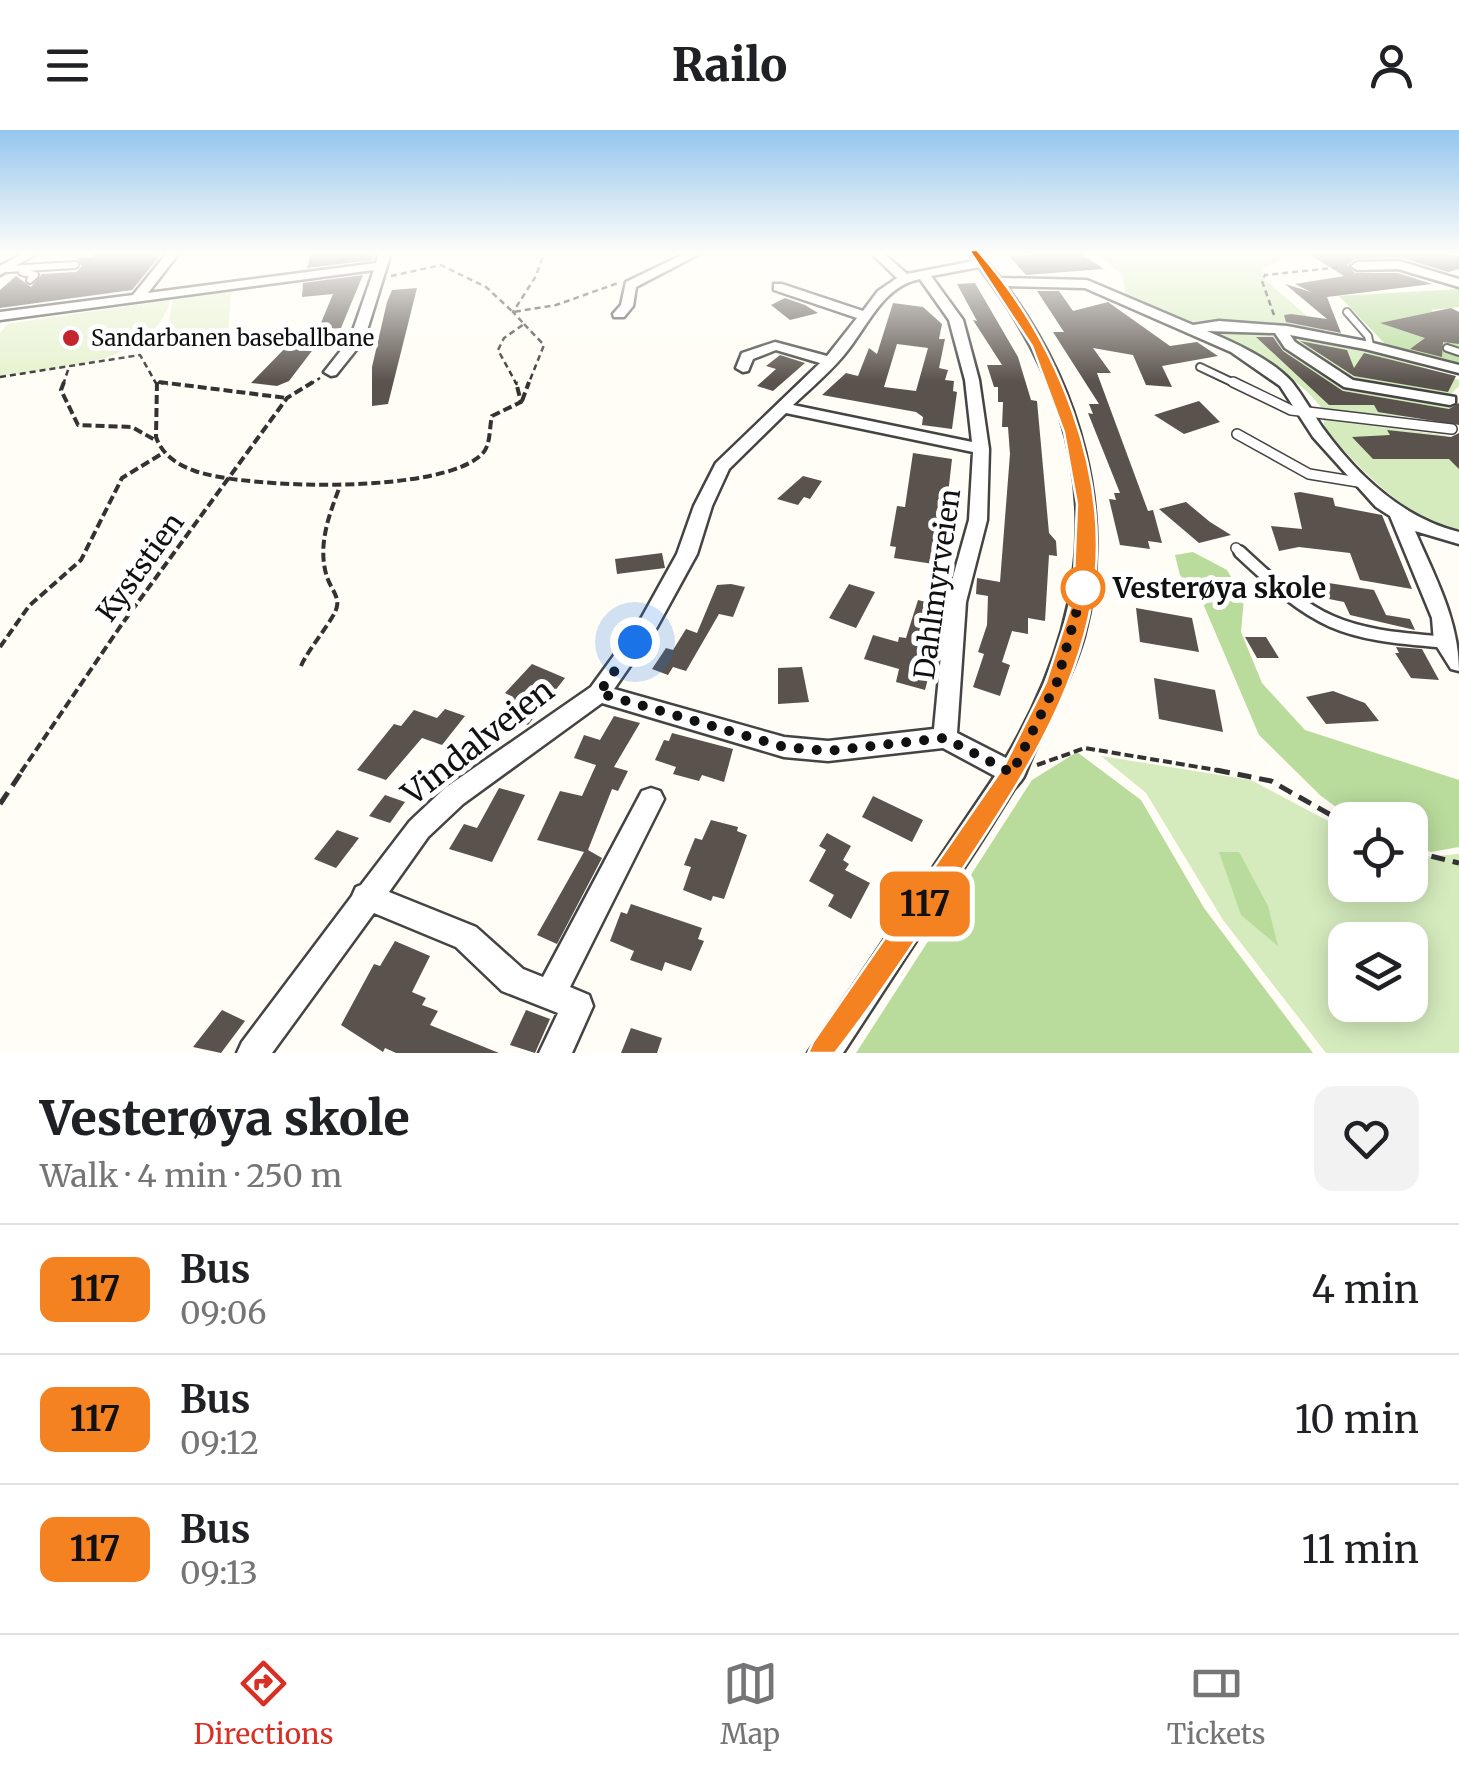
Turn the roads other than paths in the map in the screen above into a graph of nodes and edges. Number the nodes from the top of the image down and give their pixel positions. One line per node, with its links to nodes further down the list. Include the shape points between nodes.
1 (152, 296): 9 (street)
2 (370, 296): 23 (street, via 357,340)
3 (628, 296): 11 (street)
4 (805, 296): 13 (street)
5 (880, 296): 13 (street, Vindalveien)
6 (939, 296): 29 (street, Dahlmyrveien, via 956,320)
7 (1008, 296): 38 (street, via 1055,380 1086,504 1082,599 1057,682)
8 (1116, 296): 14 (street)
9 (138, 298): 12 (street)
10 (1347, 312): 16 (lane)
11 (619, 314)
12 (0, 316)
13 (864, 316): 19 (street, Vindalveien)
14 (1195, 329): 15 (street, via 1214,324); 26 (street, via 1268,369)
15 (1282, 333): 16 (street); 24 (street, via 1349,384)
16 (1370, 345): 22 (street)
17 (1447, 348): 18 (lane)
18 (1459, 352)
19 (830, 361): 21 (street, via 775,346 750,353); 25 (street, Vindalveien)
20 (1200, 366): 26 (lane, via 1275,406)
21 (743, 368)
22 (1459, 370)
23 (330, 372)
24 (1450, 400)
25 (783, 408): 29 (street); 36 (street, Vindalveien, via 722,467 687,554)
26 (1305, 412): 27 (lane); 30 (street)
27 (1452, 429)
28 (1238, 434): 30 (lane, via 1310,474)
29 (981, 449): 37 (street, Dahlmyrveien, via 978,520 956,602)
30 (1365, 482): 31 (street)
31 (1398, 516): 32 (street); 34 (street, via 1442,618)
32 (1459, 538)
33 (1236, 548): 34 (lane, via 1284,591 1339,626)
34 (1445, 642): 35 (street)
35 (1459, 663)
36 (599, 693): 37 (street, Vindalveien, via 784,747 828,751); 40 (street, Vindalveien, via 454,796)
37 (945, 738): 38 (street)
38 (1012, 773): 44 (street)
39 (651, 799): 41 (street)
40 (366, 896): 41 (street, via 466,937 513,980); 42 (street, Vindalveien)
41 (550, 995): 43 (street, via 578,1006)
42 (253, 1053)
43 (555, 1053)
44 (824, 1053)

